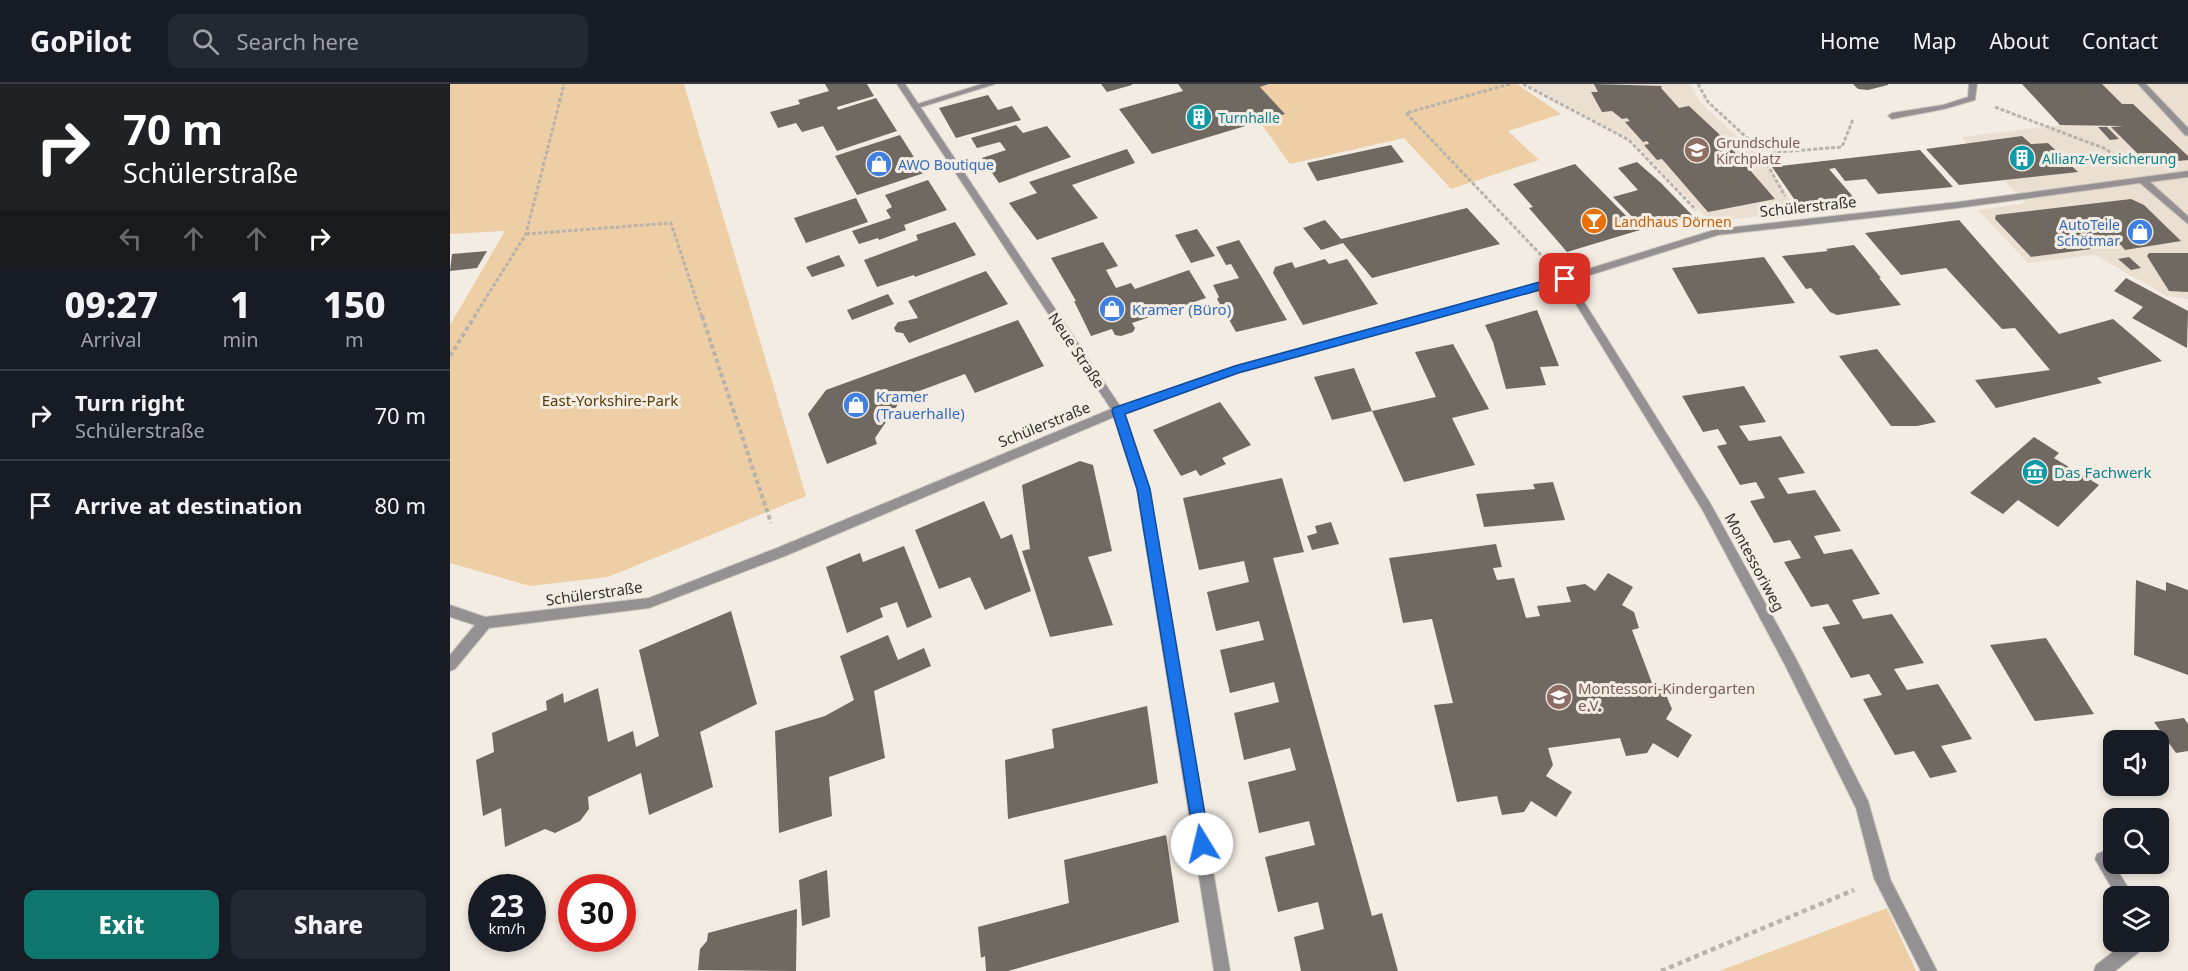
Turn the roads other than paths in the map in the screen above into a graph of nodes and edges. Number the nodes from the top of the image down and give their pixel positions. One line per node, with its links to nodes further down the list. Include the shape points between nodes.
1 (901, 84): 5 (street, Neue Straße)
2 (991, 84): 5 (street)
3 (1973, 84): 6 (street, via 1972,98)
4 (2142, 84): 7 (street)
5 (915, 106): 12 (street, Neue Straße)
6 (1892, 116)
7 (2188, 133)
8 (2188, 174): 9 (street, Schülerstraße)
9 (2142, 180): 10 (street); 11 (street, Schülerstraße, via 1958,206 1717,232)
10 (2188, 221)
11 (1565, 279): 12 (street, Schülerstraße, via 1235,370); 20 (street, Montessoriweg, via 1707,506 1790,661 1863,806 1882,878)
12 (1118, 411): 14 (street, Schülerstraße, via 649,603); 19 (street, Neue Straße, via 1143,489)
13 (450, 611): 14 (street, Schülerstraße)
14 (485, 623): 15 (street)
15 (450, 665)
16 (2102, 859): 17 (street)
17 (2119, 886)
18 (2126, 952): 21 (street)
19 (1222, 971)
20 (1929, 971)
21 (2102, 971)

